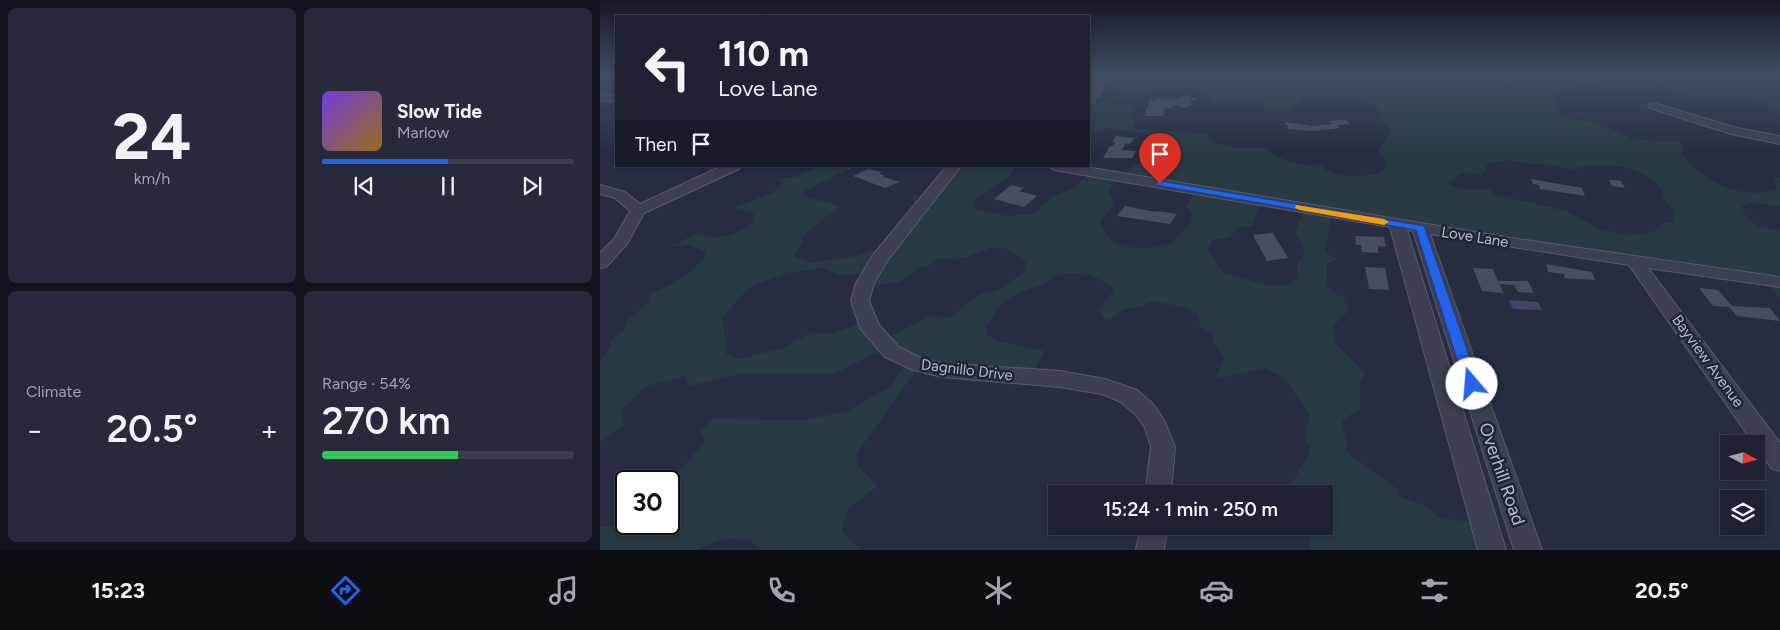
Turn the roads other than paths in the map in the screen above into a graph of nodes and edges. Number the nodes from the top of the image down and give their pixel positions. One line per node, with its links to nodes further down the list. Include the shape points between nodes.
1 (1654, 106): 2 (street, via 1735,131)
2 (1780, 140)
3 (732, 167): 7 (street)
4 (956, 167): 14 (street, Dagnillo Drive, via 878,259 865,283 860,301 870,328 892,352 913,363 942,370 1060,379 1105,387 1129,396 1145,410 1156,426 1163,447)
5 (1060, 167): 8 (street, Love Lane)
6 (600, 189): 7 (street, via 620,195)
7 (638, 210): 11 (street, via 621,241)
8 (1397, 224): 9 (street, Love Lane); 17 (street, Overhill Road)
9 (1420, 228): 10 (street, Love Lane); 18 (street, Overhill Road)
10 (1635, 262): 12 (street, Love Lane); 13 (street, Bayview Avenue)
11 (600, 263)
12 (1780, 282)
13 (1780, 461)
14 (1159, 485)
15 (1152, 535): 16 (street)
16 (1150, 550)
17 (1492, 550)
18 (1528, 550)

